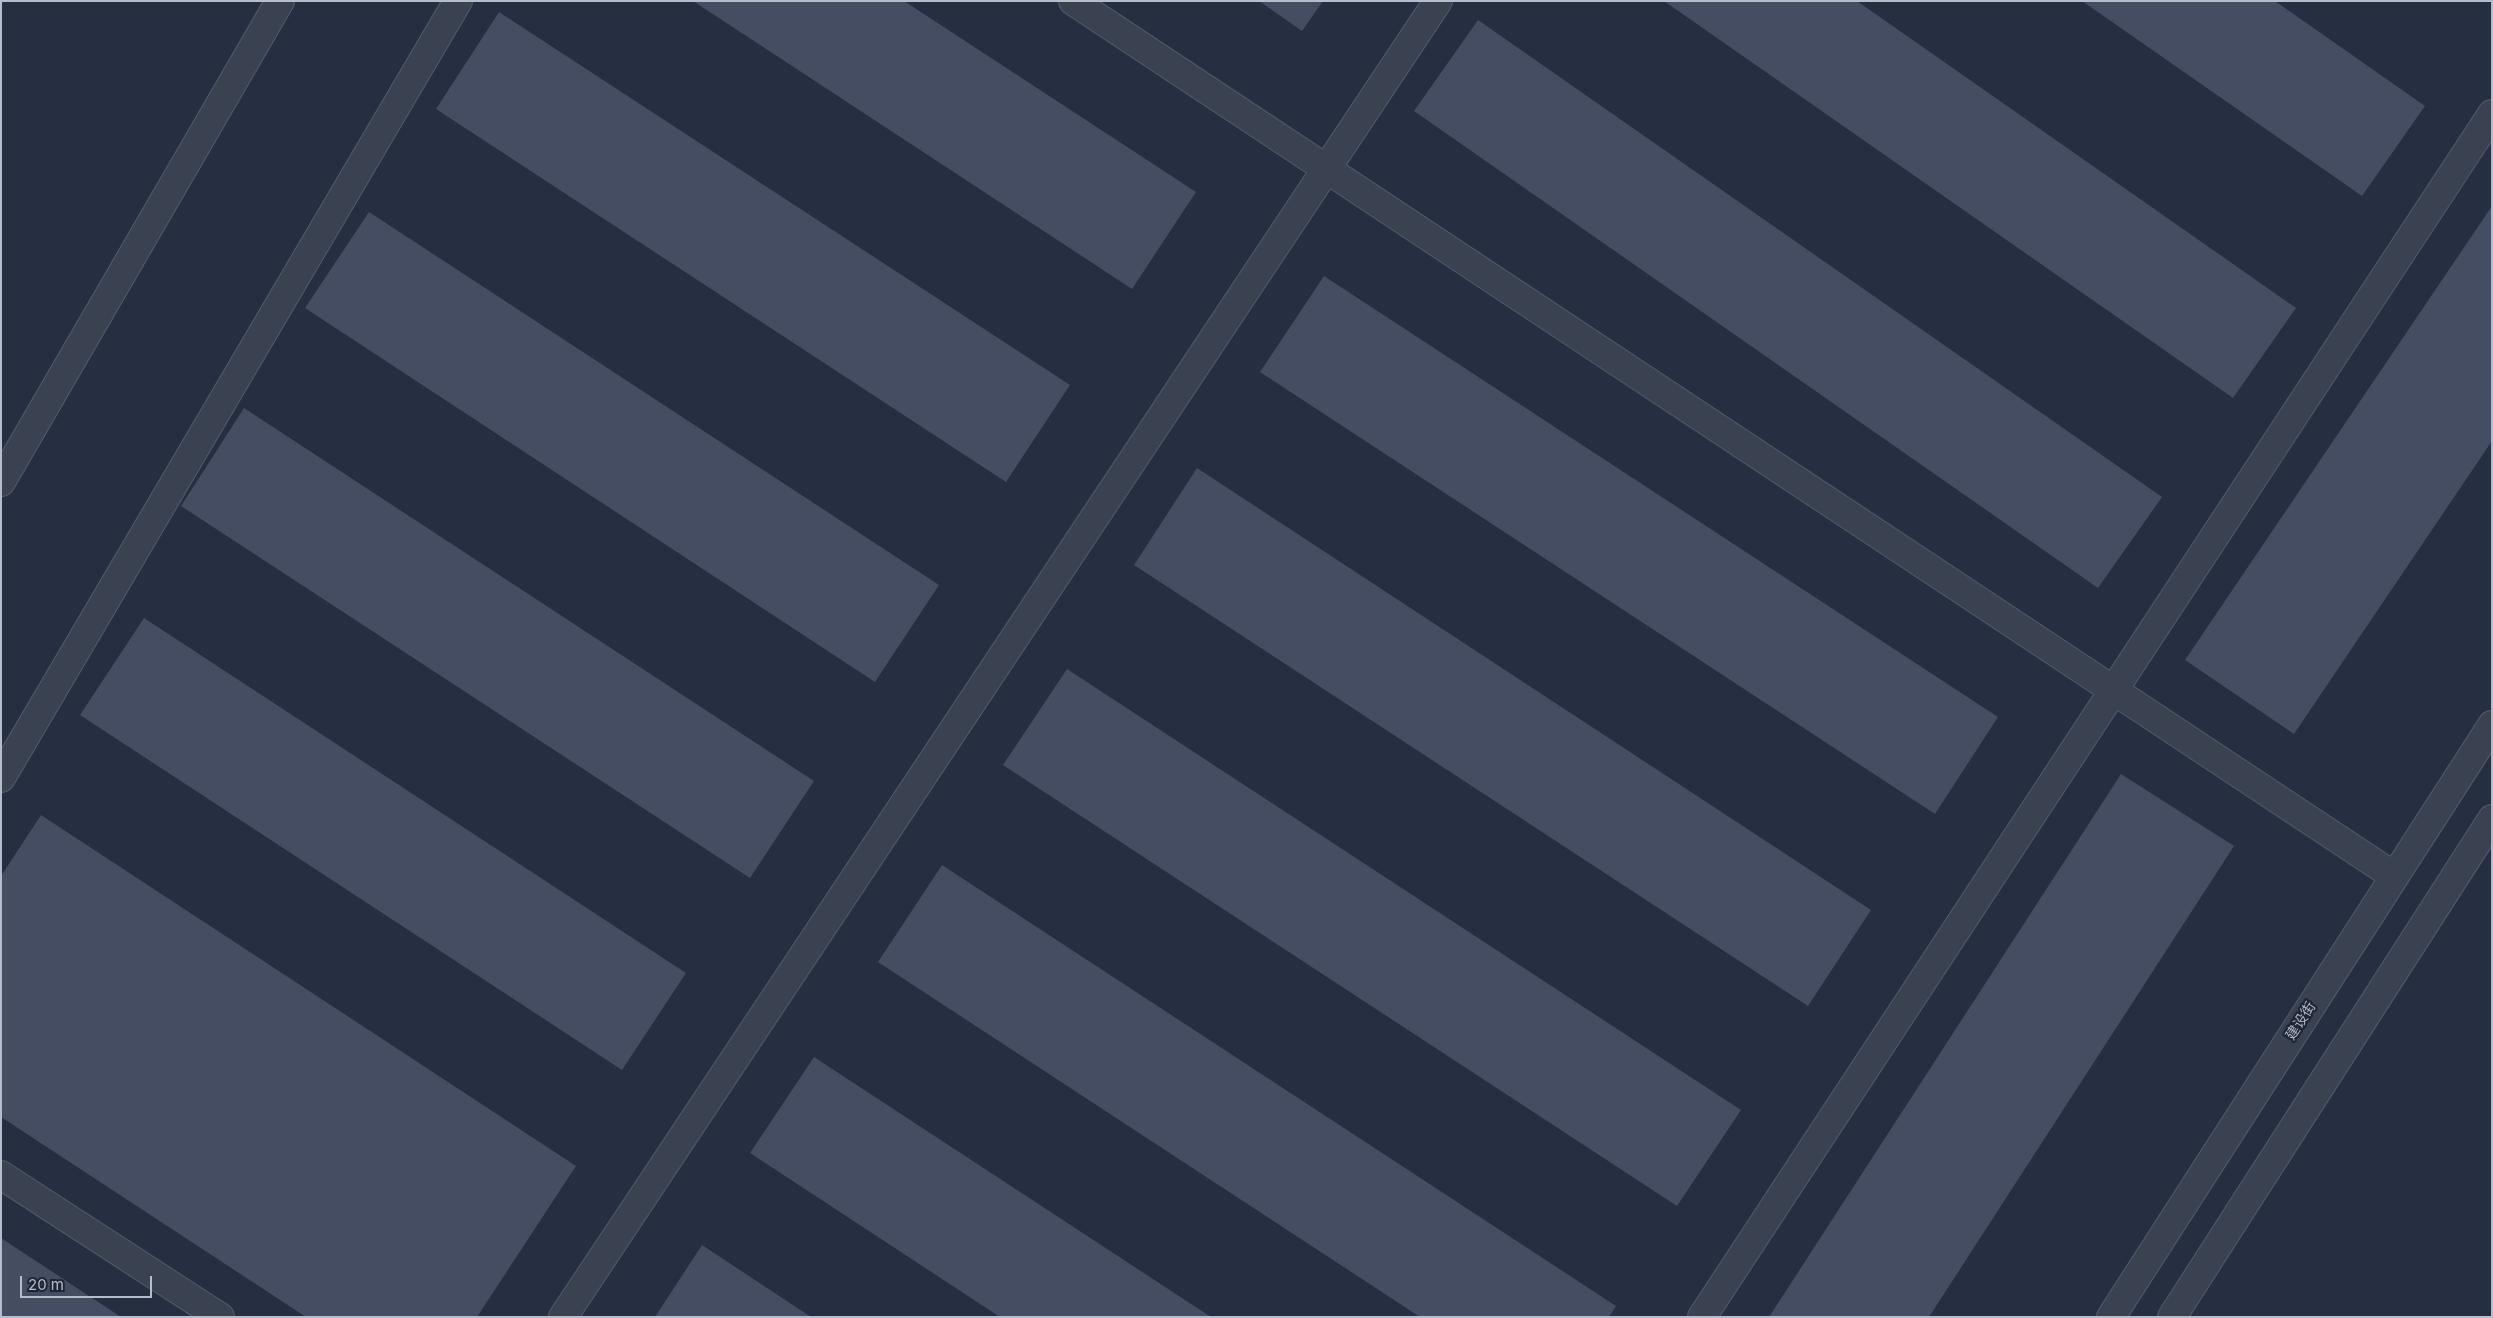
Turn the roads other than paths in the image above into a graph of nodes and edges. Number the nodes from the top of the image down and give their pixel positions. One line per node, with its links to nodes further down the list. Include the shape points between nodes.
1 (280, 1): 7 (street)
2 (458, 1): 10 (street)
3 (1073, 1): 6 (street)
4 (1438, 1): 6 (street)
5 (2492, 114): 8 (street)
6 (1326, 169): 8 (street); 15 (street)
7 (1, 482)
8 (2113, 690): 12 (street); 16 (street)
9 (2492, 725): 12 (street, 建设街)
10 (1, 778)
11 (2492, 819): 18 (street)
12 (2394, 876): 17 (street, 建设街)
13 (1, 1175): 14 (street)
14 (220, 1317)
15 (563, 1317)
16 (1702, 1317)
17 (2111, 1317)
18 (2172, 1317)

